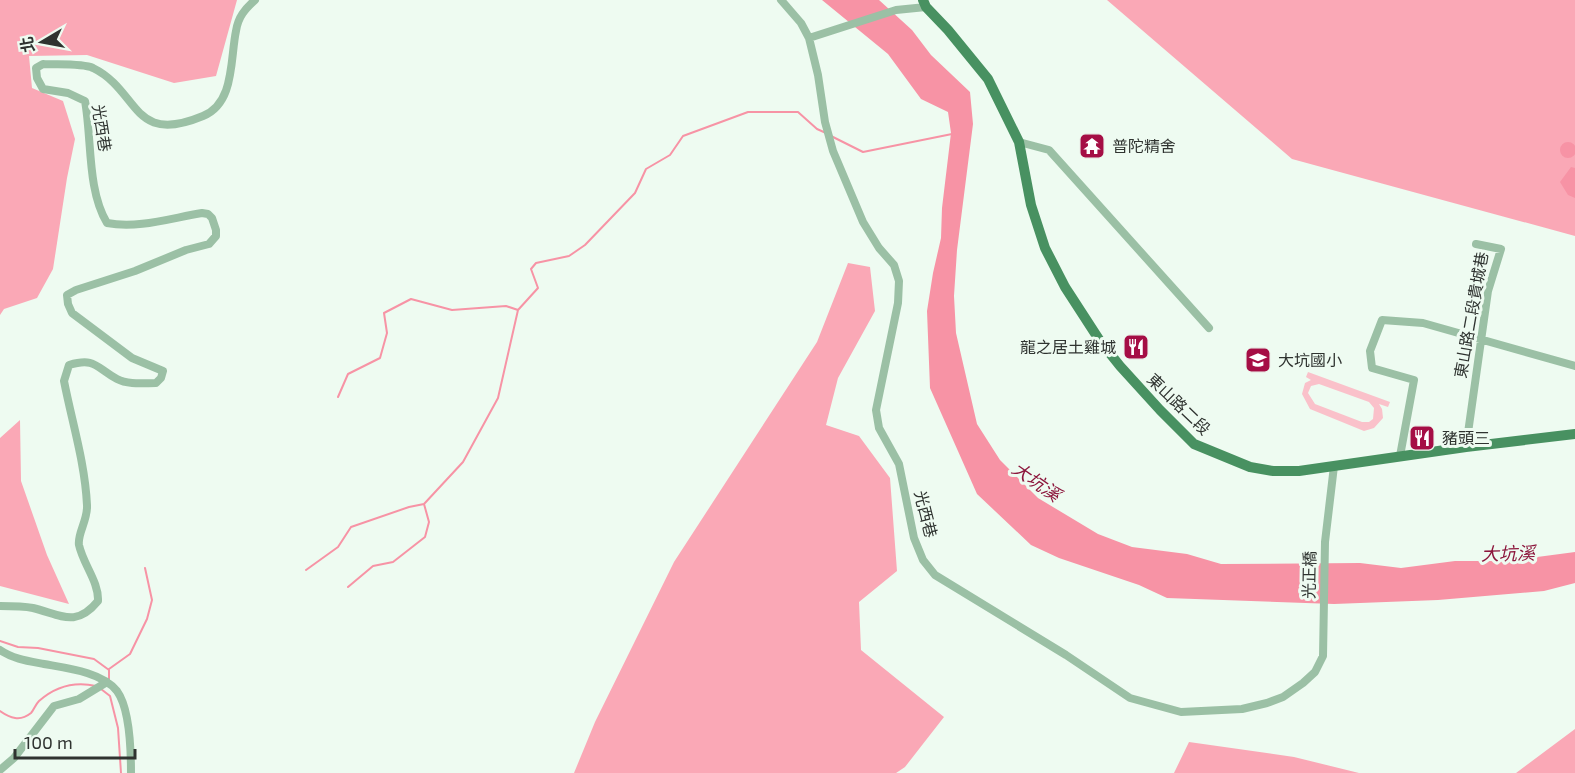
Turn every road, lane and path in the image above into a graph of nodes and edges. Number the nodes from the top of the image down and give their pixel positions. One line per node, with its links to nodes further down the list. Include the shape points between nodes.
1 (255, 0): 14 (street, 光西巷, via 244,10 236,30 231,74 222,101 213,112 182,124 159,125 144,117 110,80 90,67 43,64 36,68 43,89 68,93 85,101 93,185 106,223 138,224 202,213 212,218 216,236 209,244 67,295 72,313 132,358 163,371 156,383 137,384 119,380 95,363 82,361 69,366 64,381 87,506 78,542 98,601 82,616 69,619 32,608)
2 (781, 0): 4 (street, 光西巷)
3 (924, 4): 4 (street); 5 (main road, 東山路二段, via 988,80)
4 (809, 38): 15 (street, 光西巷, via 833,151 863,222 894,266 899,281 876,410 879,428 898,464 914,538 935,576 1130,698 1181,712 1242,709 1294,690 1315,672 1323,656)
5 (1019, 142): 7 (street, via 1048,150); 13 (main road, 東山路二段, via 1045,248 1065,287 1101,341 1160,410 1194,444 1250,467 1290,471)
6 (1476, 244): 8 (street, 東山路二段貴城巷, via 1501,249 1488,291)
7 (1209, 328)
8 (1480, 339): 9 (street); 11 (street, 東山路二段貴城巷); 12 (street, via 1423,323 1382,320 1370,351 1372,368 1414,380)
9 (1575, 366)
10 (1575, 434): 11 (main road, 東山路二段)
11 (1466, 447): 12 (main road, 東山路二段)
12 (1400, 456): 13 (main road, 東山路二段)
13 (1334, 466): 15 (street, 光正橋, via 1325,542)
14 (0, 606)
15 (1324, 609)
16 (0, 650): 17 (street, via 10,657 82,671)
17 (106, 682): 18 (street, via 79,699 54,706); 19 (street, via 117,692 125,713)
18 (0, 770)
19 (131, 773)

